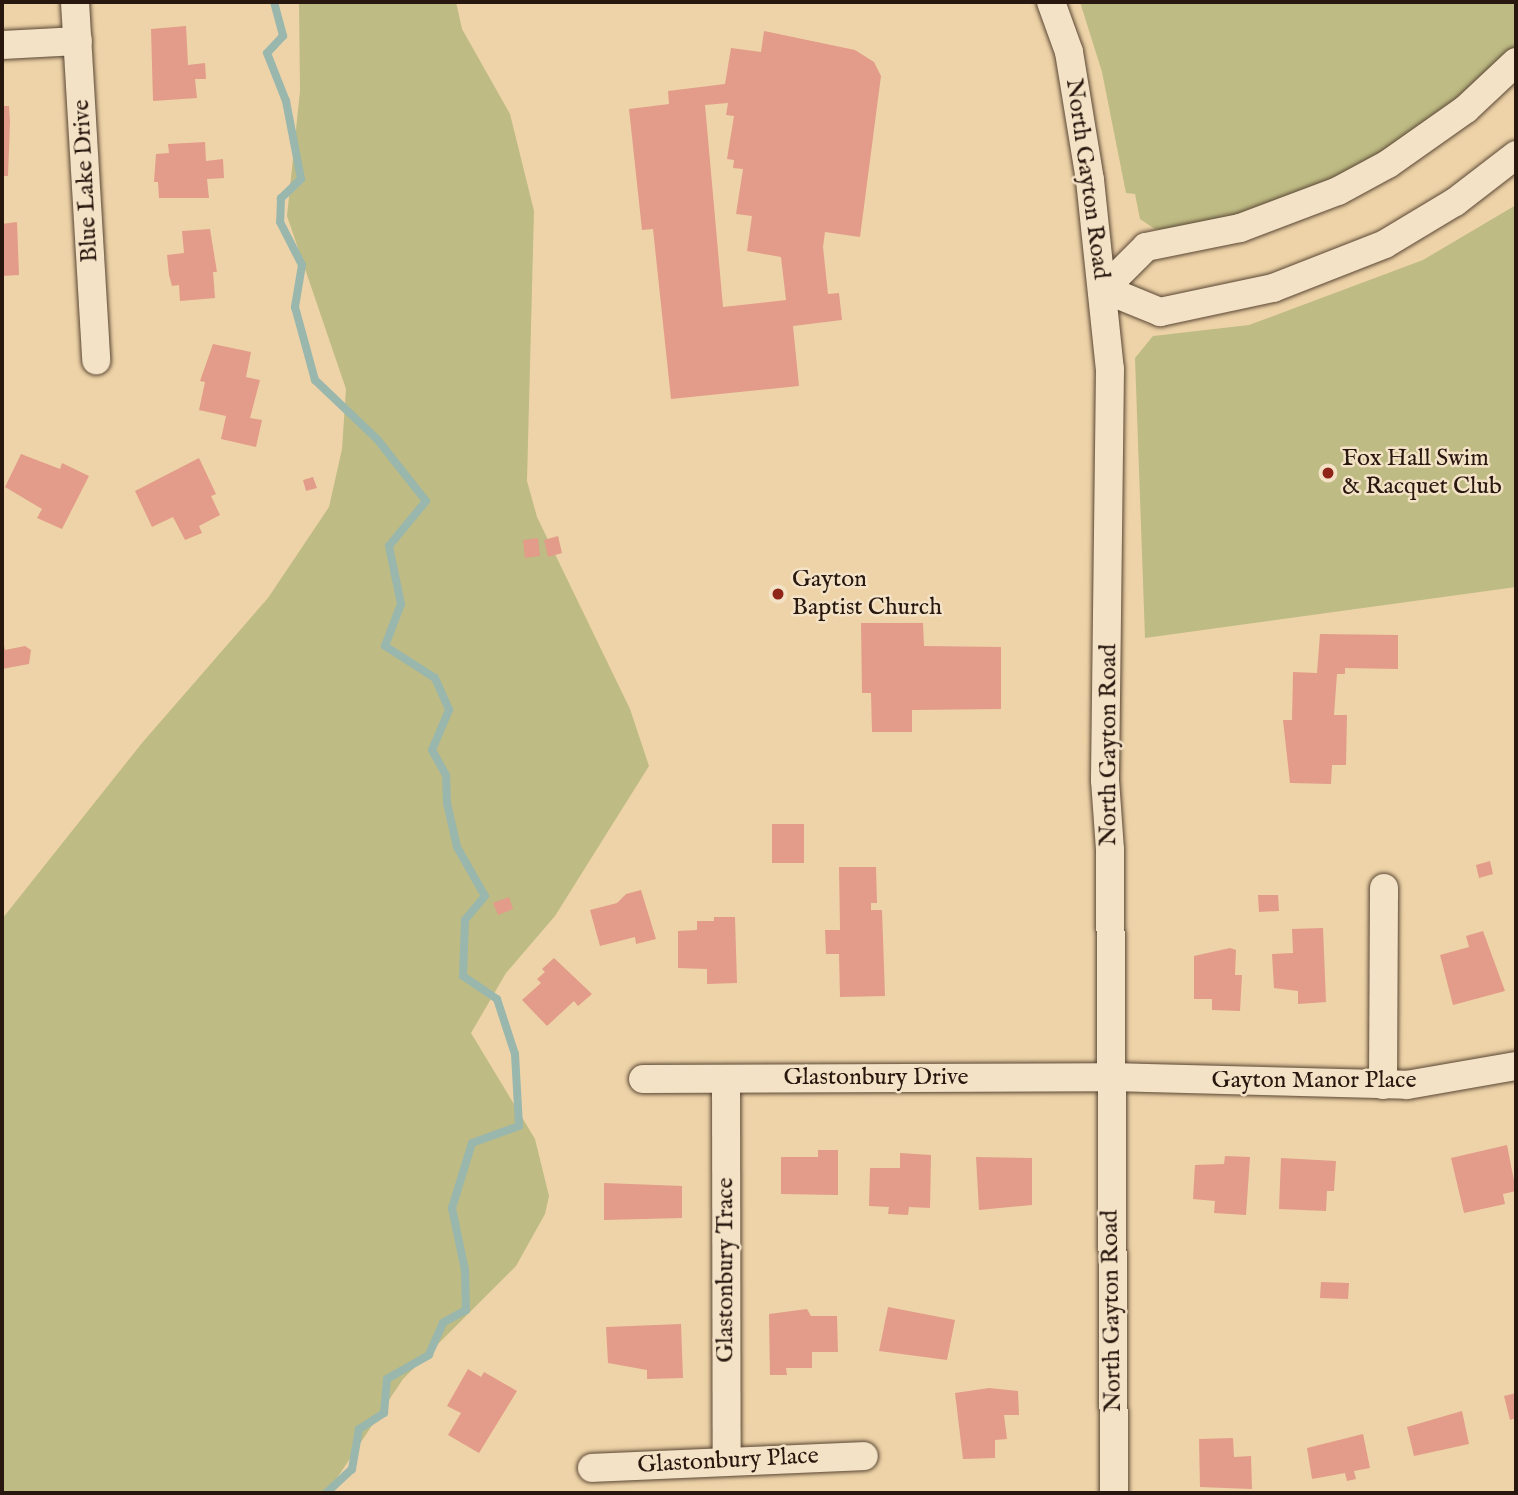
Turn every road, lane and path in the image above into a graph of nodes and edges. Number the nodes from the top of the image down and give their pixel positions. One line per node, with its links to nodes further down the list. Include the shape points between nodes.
1 (75, 2): 3 (street, Blue Lake Drive)
2 (1051, 2): 7 (street, North Gayton Road, via 1069,52)
3 (78, 41): 4 (street); 8 (street, Blue Lake Drive)
4 (2, 45)
5 (1516, 62): 7 (street, via 1466,109 1388,164 1338,191 1262,220 1146,247)
6 (1516, 155): 7 (street, via 1455,202 1385,244 1273,288 1160,312)
7 (1104, 289): 11 (street, North Gayton Road, via 1110,369 1105,775 1110,860)
8 (96, 360)
9 (1384, 888): 14 (street)
10 (1516, 1066): 14 (street, Gayton Manor Place, via 1468,1077)
11 (1109, 1077): 13 (street, Glastonbury Drive); 14 (street, Gayton Manor Place); 18 (street, North Gayton Road)
12 (643, 1079): 13 (street, Glastonbury Drive)
13 (726, 1079): 16 (street, Glastonbury Trace)
14 (1383, 1085)
15 (864, 1456): 16 (street, Glastonbury Place)
16 (727, 1461): 17 (street, Glastonbury Place)
17 (592, 1468)
18 (1114, 1493)

